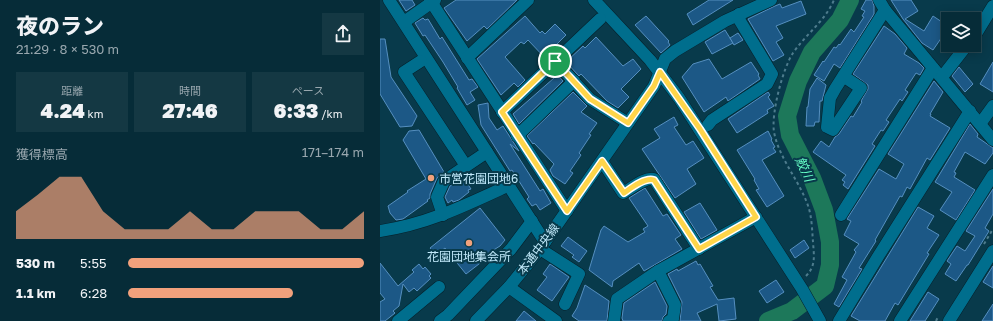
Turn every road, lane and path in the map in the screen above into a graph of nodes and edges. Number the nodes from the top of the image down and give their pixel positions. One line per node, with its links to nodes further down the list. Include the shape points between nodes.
1 (389, 0): 11 (street)
2 (528, 0): 14 (street)
3 (594, 0): 17 (street)
4 (771, 0): 9 (street, 本通中央線)
5 (834, 0): 44 (path, via 823,18 793,54 785,70 774,118 778,146 805,197 810,213 815,261)
6 (432, 1): 11 (street); 14 (street)
7 (882, 5): 18 (street); 19 (street)
8 (993, 6): 12 (street)
9 (739, 14): 17 (street, 本通中央線, via 675,51 665,60); 26 (street, via 740,21 772,74 767,84)
10 (600, 19): 16 (street)
11 (404, 22): 29 (street)
12 (981, 26)
13 (959, 52): 18 (street)
14 (467, 58): 23 (street)
15 (421, 61): 31 (street, via 404,72)
16 (555, 61): 20 (street); 23 (street)
17 (660, 72): 24 (street, 本通中央線, via 654,86); 37 (street)
18 (937, 72): 22 (street); 36 (street)
19 (843, 76)
20 (574, 81): 24 (street, via 590,99); 27 (street)
21 (993, 106): 25 (street)
22 (970, 111): 25 (street); 55 (street)
23 (502, 112): 27 (street)
24 (628, 123): 30 (street, 本通中央線)
25 (980, 124): 28 (street)
26 (708, 125)
27 (517, 136): 34 (street)
28 (993, 140)
29 (487, 152): 31 (street); 38 (street)
30 (602, 161): 34 (street, 本通中央線); 41 (street, via 624,193 650,178 654,180)
31 (466, 166): 35 (street, via 444,181 437,197)
32 (993, 175): 56 (street)
33 (503, 188): 35 (street)
34 (567, 211): 40 (street, 本通中央線)
35 (443, 215): 39 (street, via 410,226)
36 (841, 215)
37 (756, 217): 41 (street); 48 (street)
38 (532, 221): 40 (street); 50 (street, via 511,249)
39 (380, 231)
40 (543, 245): 46 (street, 本通中央線); 47 (street, via 579,274)
41 (699, 249): 43 (street)
42 (993, 250): 57 (street)
43 (658, 271): 53 (street, via 617,299); 54 (street, via 675,305 673,319)
44 (805, 277)
45 (439, 287): 49 (street)
46 (509, 287): 51 (street, 本通中央線); 52 (street)
47 (565, 304)
48 (818, 317)
49 (405, 319)
50 (440, 321)
51 (476, 321)
52 (556, 321)
53 (614, 321)
54 (669, 321)
55 (839, 321)
56 (900, 321)
57 (949, 321)

